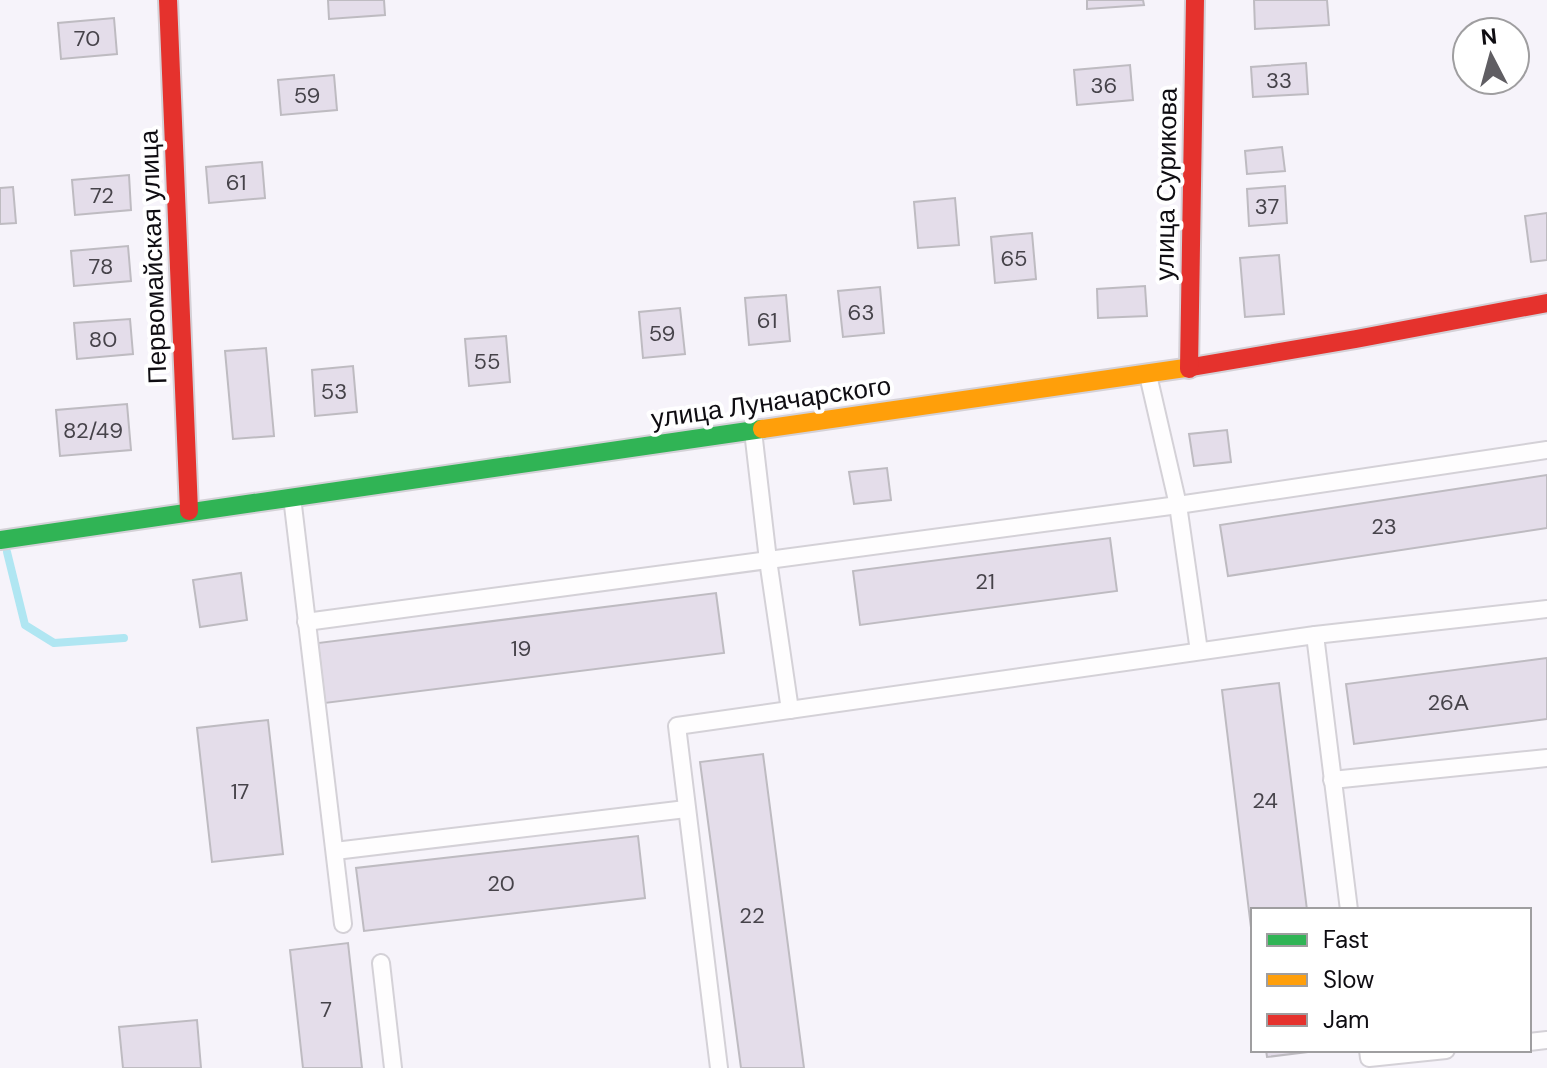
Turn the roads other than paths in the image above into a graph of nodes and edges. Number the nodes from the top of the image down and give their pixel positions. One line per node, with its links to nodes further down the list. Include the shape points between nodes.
1 (168, 0): 10 (street, Первомайская улица)
2 (1195, 0): 4 (street, улица Сурикова)
3 (1547, 303): 4 (street, улица Луначарского)
4 (1189, 369): 5 (street, улица Луначарского)
5 (1148, 375): 6 (street, улица Луначарского); 9 (lane)
6 (753, 431): 8 (street, улица Луначарского); 12 (lane)
7 (1547, 450): 9 (lane)
8 (292, 496): 10 (street, улица Луначарского); 14 (lane)
9 (1178, 505): 12 (lane); 16 (lane)
10 (189, 511): 11 (street, улица Луначарского)
11 (0, 540)
12 (768, 560): 14 (lane); 17 (lane)
13 (1547, 609): 15 (lane)
14 (306, 622): 21 (lane)
15 (1315, 635): 16 (lane); 19 (lane)
16 (1199, 651): 17 (lane)
17 (790, 710): 20 (lane, via 677,726)
18 (1547, 758): 19 (lane)
19 (1332, 780): 22 (lane)
20 (686, 809): 21 (lane); 28 (lane)
21 (335, 851): 23 (lane)
22 (1349, 908)
23 (343, 924)
24 (381, 963): 27 (lane)
25 (1368, 1052): 26 (lane, via 1369,1058)
26 (1427, 1052)
27 (393, 1068)
28 (719, 1068)

